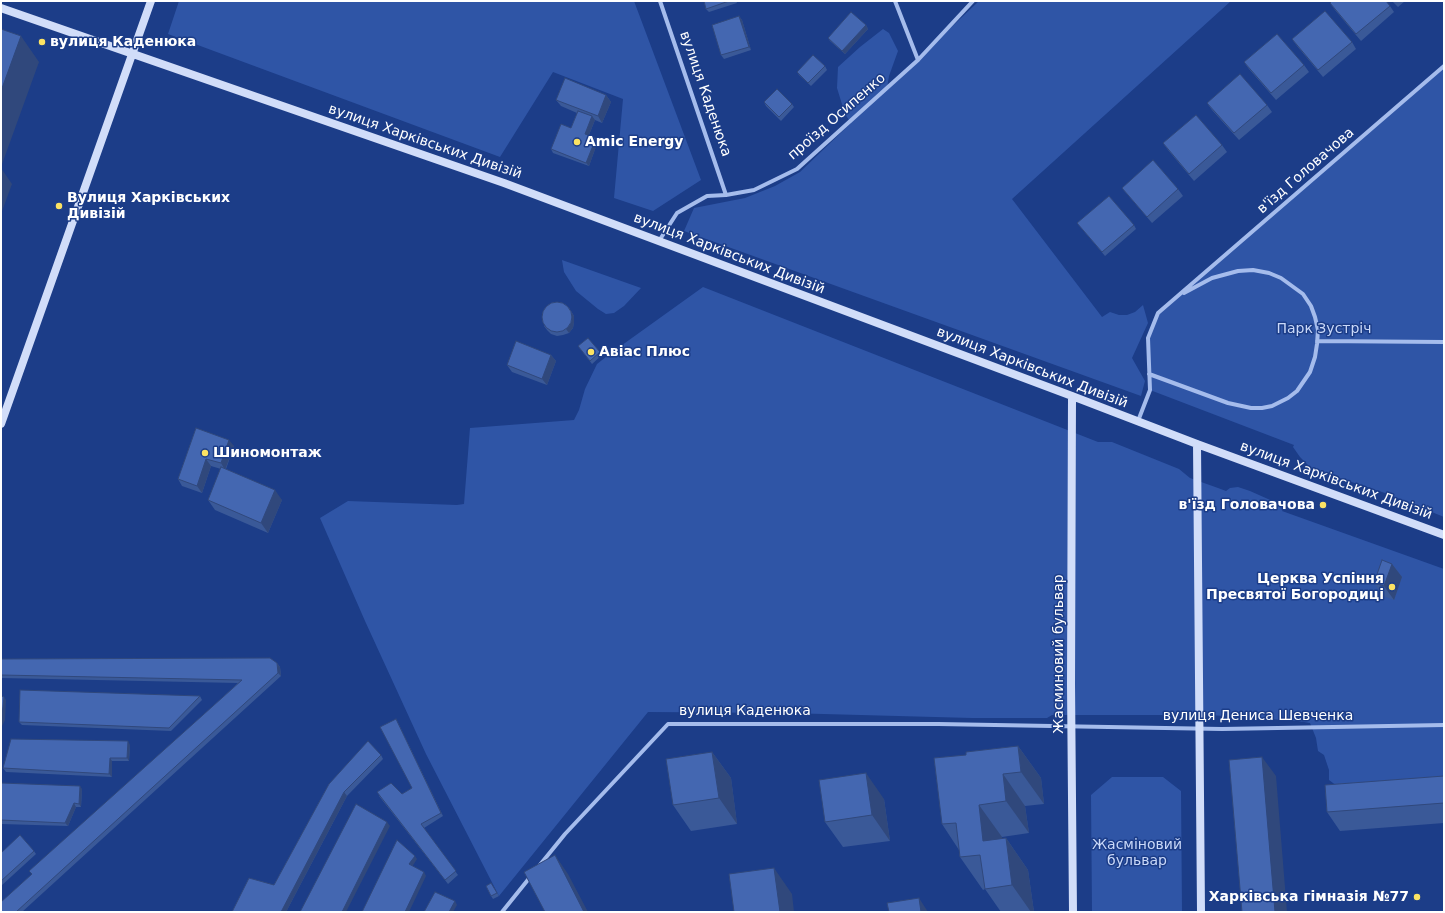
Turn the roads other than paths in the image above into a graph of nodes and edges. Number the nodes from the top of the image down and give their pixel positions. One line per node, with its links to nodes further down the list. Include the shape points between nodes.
1 (151, 1): 6 (street)
2 (660, 1): 9 (street, вулиця Каденюка)
3 (895, 1): 7 (street)
4 (973, 1): 7 (street, проїзд Осипенко)
5 (1, 8): 6 (street, вулиця Харківських Дивізій)
6 (132, 54): 10 (street, вулиця Харківських Дивізій, via 504,183); 17 (street)
7 (918, 60): 9 (street, проїзд Осипенко, via 797,169 754,190)
8 (1444, 66): 11 (street, в'їзд Головачова)
9 (726, 195): 10 (street, проїзд Осипенко, via 707,196 677,214)
10 (658, 241): 15 (street, вулиця Харківських Дивізій)
11 (1177, 297): 12 (street, via 1212,278 1238,271 1269,273 1303,294 1315,317); 14 (street, в'їзд Головачова, via 1158,313 1148,338)
12 (1317, 342): 13 (street); 14 (street, via 1310,372 1297,391 1272,406 1262,408 1240,406)
13 (1444, 342)
14 (1149, 374): 16 (street, в'їзд Головачова, via 1150,390)
15 (1072, 396): 16 (street, вулиця Харківських Дивізій); 21 (street, Жасминовий бульвар)
16 (1137, 422): 18 (street, вулиця Харківських Дивізій)
17 (1, 424)
18 (1197, 444): 19 (street, вулиця Харківських Дивізій); 22 (street)
19 (1444, 535)
20 (1444, 725): 22 (street, вулиця Дениса Шевченка)
21 (1072, 727): 22 (street, вулиця Дениса Шевченка); 23 (street, вулиця Каденюка, via 938,724 668,724 565,834); 24 (street, Жасминовий бульвар)
22 (1200, 728): 25 (street)
23 (502, 912)
24 (1074, 912)
25 (1201, 912)

